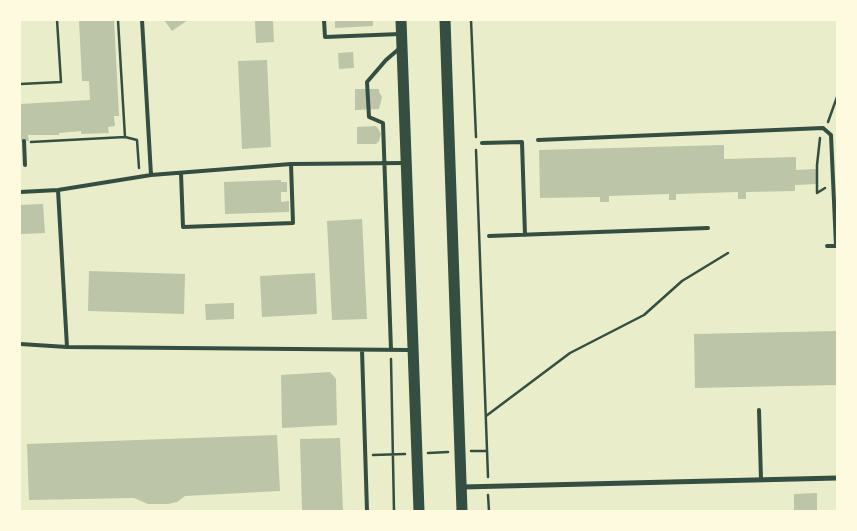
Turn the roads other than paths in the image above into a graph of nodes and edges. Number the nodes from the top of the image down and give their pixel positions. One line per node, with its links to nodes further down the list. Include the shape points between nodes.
1 (142, 20): 15 (lane)
2 (324, 20): 5 (lane, via 325,37)
3 (401, 20): 5 (main road)
4 (444, 20): 31 (main road)
5 (402, 34): 6 (main road)
6 (402, 46): 10 (main road); 12 (lane, via 367,82 370,117 383,123)
7 (538, 140): 22 (lane, via 823,128 831,135)
8 (24, 142): 13 (lane)
9 (482, 143): 19 (lane, via 522,142)
10 (406, 163): 12 (lane); 27 (main road)
11 (291, 164): 12 (lane); 14 (lane); 14 (lane, via 293,223 183,227)
12 (384, 164): 26 (lane)
13 (26, 165)
14 (180, 173): 15 (lane)
15 (151, 175): 16 (lane)
16 (58, 190): 17 (lane); 24 (lane)
17 (20, 192)
18 (708, 228): 19 (lane)
19 (525, 234): 20 (lane)
20 (489, 236)
21 (827, 246): 22 (lane)
22 (837, 246)
23 (20, 344): 24 (lane)
24 (67, 347): 25 (lane)
25 (362, 350): 26 (lane); 32 (lane)
26 (391, 350): 27 (lane)
27 (413, 350): 33 (main road)
28 (759, 410): 30 (lane)
29 (837, 478): 30 (street)
30 (761, 480): 31 (street)
31 (462, 487): 34 (main road)
32 (367, 511)
33 (419, 511)
34 (462, 511)

